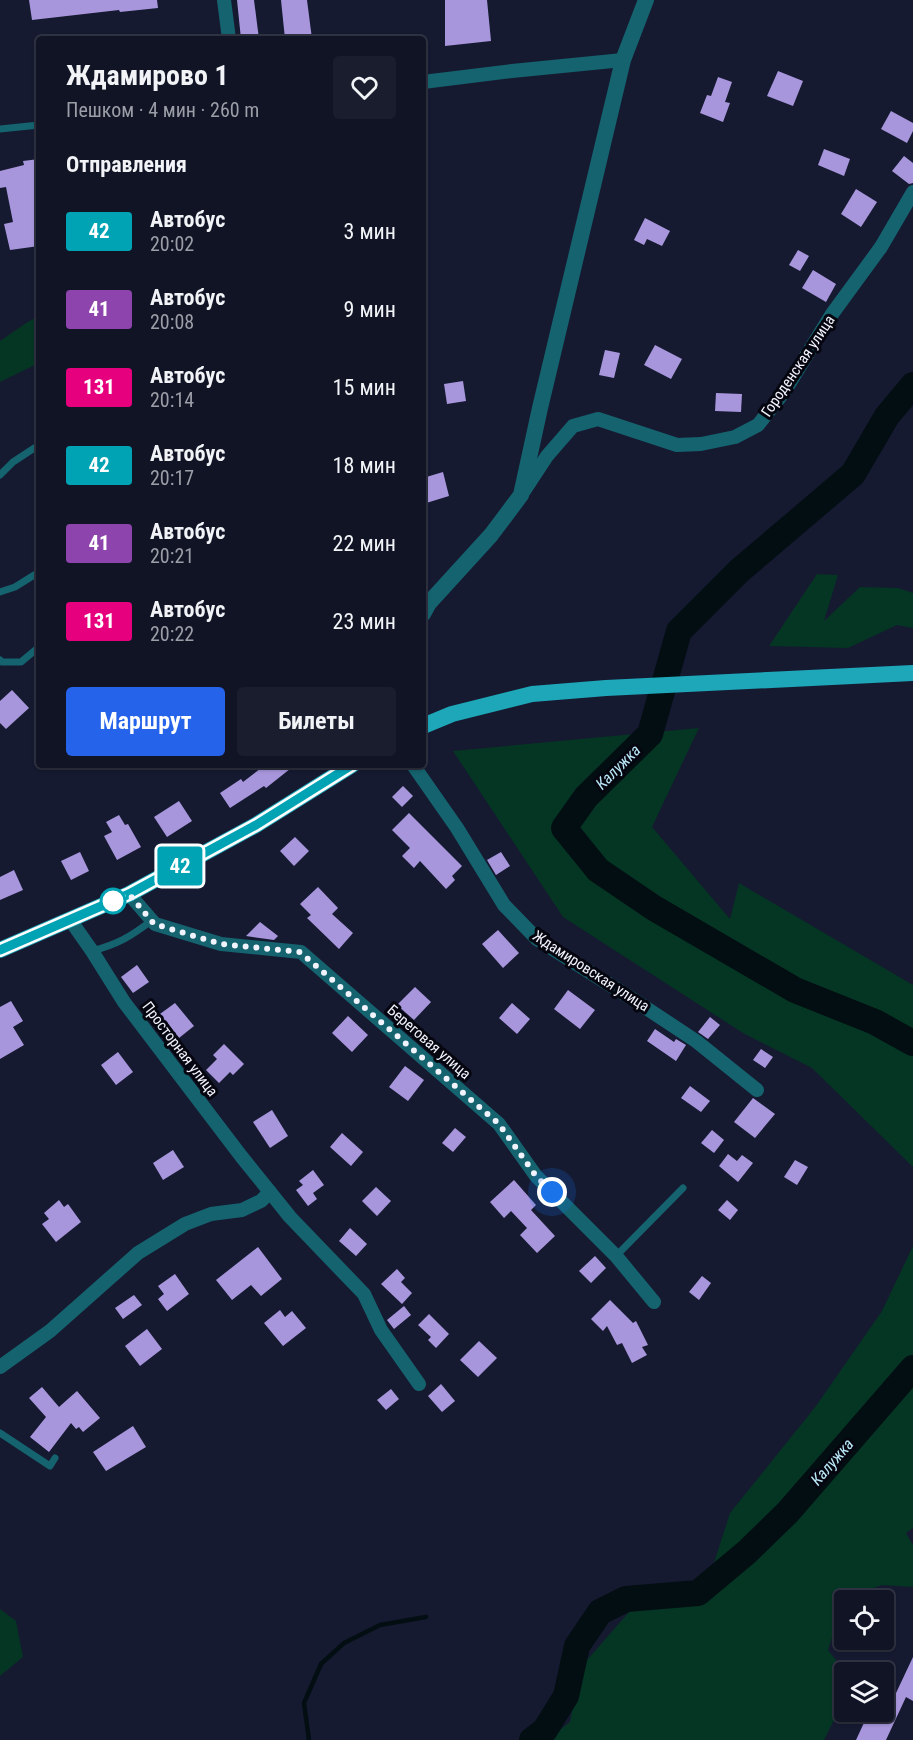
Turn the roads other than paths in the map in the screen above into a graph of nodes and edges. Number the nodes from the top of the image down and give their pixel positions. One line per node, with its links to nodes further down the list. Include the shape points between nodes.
1 (224, 0): 3 (street)
2 (646, 0): 4 (street, Городенская улица)
3 (228, 36)
4 (623, 60): 5 (street); 11 (street, Городенская улица)
5 (426, 82)
6 (36, 124): 7 (lane)
7 (0, 129)
8 (913, 192): 11 (street, Городенская улица, via 881,247 758,425 735,438 677,445 598,419 573,426)
9 (36, 447): 10 (lane)
10 (0, 475)
11 (521, 495): 14 (street, Городенская улица)
12 (36, 574): 13 (lane)
13 (0, 592)
14 (426, 608)
15 (36, 650): 16 (lane, via 21,662)
16 (0, 660)
17 (913, 673): 18 (main road, via 532,694 452,714)
18 (426, 725)
19 (347, 768): 21 (main road, via 256,825)
20 (415, 768): 26 (street, Ждамировская улица, via 458,828 504,905 537,939 696,1041)
21 (129, 894): 22 (main road); 23 (street)
22 (71, 921): 24 (main road); 25 (street, Просторная улица)
23 (151, 921): 25 (lane, via 115,945); 29 (street, Береговая улица, via 221,944 300,952 499,1124 536,1176)
24 (0, 950)
25 (92, 951): 28 (street, Просторная улица, via 124,1002)
26 (757, 1090)
27 (683, 1188): 29 (lane)
28 (270, 1192): 31 (street, via 242,1210 211,1214 184,1224 138,1253 50,1330); 32 (street, Просторная улица, via 364,1294 381,1330)
29 (616, 1256): 30 (street, Береговая улица)
30 (654, 1302)
31 (0, 1366)
32 (419, 1384)
33 (0, 1433): 34 (lane, via 50,1466)
34 (55, 1458)

